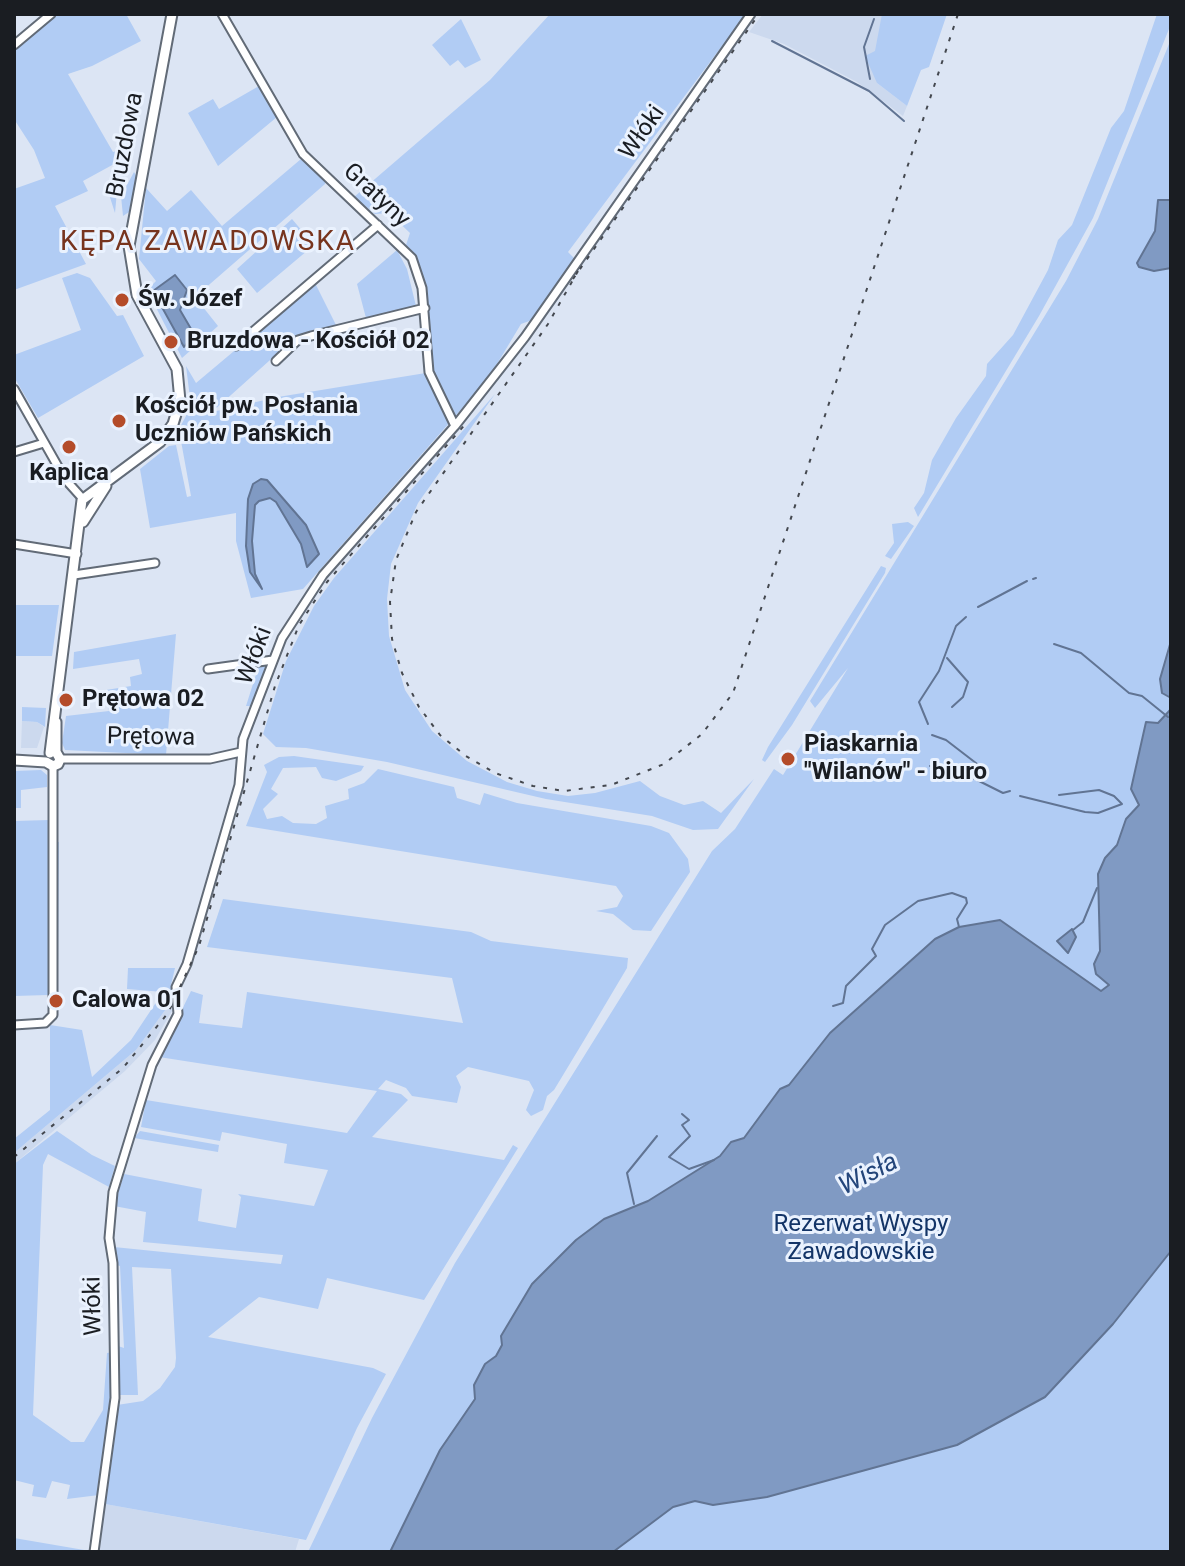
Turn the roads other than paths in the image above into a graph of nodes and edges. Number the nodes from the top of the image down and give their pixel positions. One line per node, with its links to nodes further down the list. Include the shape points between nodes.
1 (51, 14): 5 (street)
2 (172, 14): 14 (street, Bruzdowa, via 129,246 137,295 177,369 180,401 163,438)
3 (222, 14): 6 (street, Gratyny, via 303,154)
4 (751, 14): 11 (street, Włóki, via 525,337)
5 (14, 45)
6 (378, 225): 7 (street, Gratyny, via 412,258); 8 (street)
7 (425, 308): 9 (street, via 298,340); 11 (street, Gratyny, via 429,372)
8 (236, 346)
9 (276, 361)
10 (14, 389): 12 (street)
11 (455, 426): 19 (street, Włóki, via 323,575 291,621)
12 (44, 443): 13 (street); 14 (street)
13 (14, 452)
14 (87, 503): 16 (street, Bruzdowa)
15 (14, 544): 16 (street)
16 (77, 554): 18 (street, Bruzdowa)
17 (155, 563): 18 (street)
18 (74, 575): 22 (street, Bruzdowa)
19 (273, 660): 20 (street); 21 (street, Włóki)
20 (208, 669)
21 (241, 752): 22 (street, Prętowa, via 210,759); 25 (street, Włóki, via 239,785 177,983 178,1014 152,1065 111,1202 111,1441)
22 (52, 758): 23 (street, Prętowa); 24 (street, via 53,1015 45,1023)
23 (20, 760)
24 (14, 1025)
25 (94, 1552)

